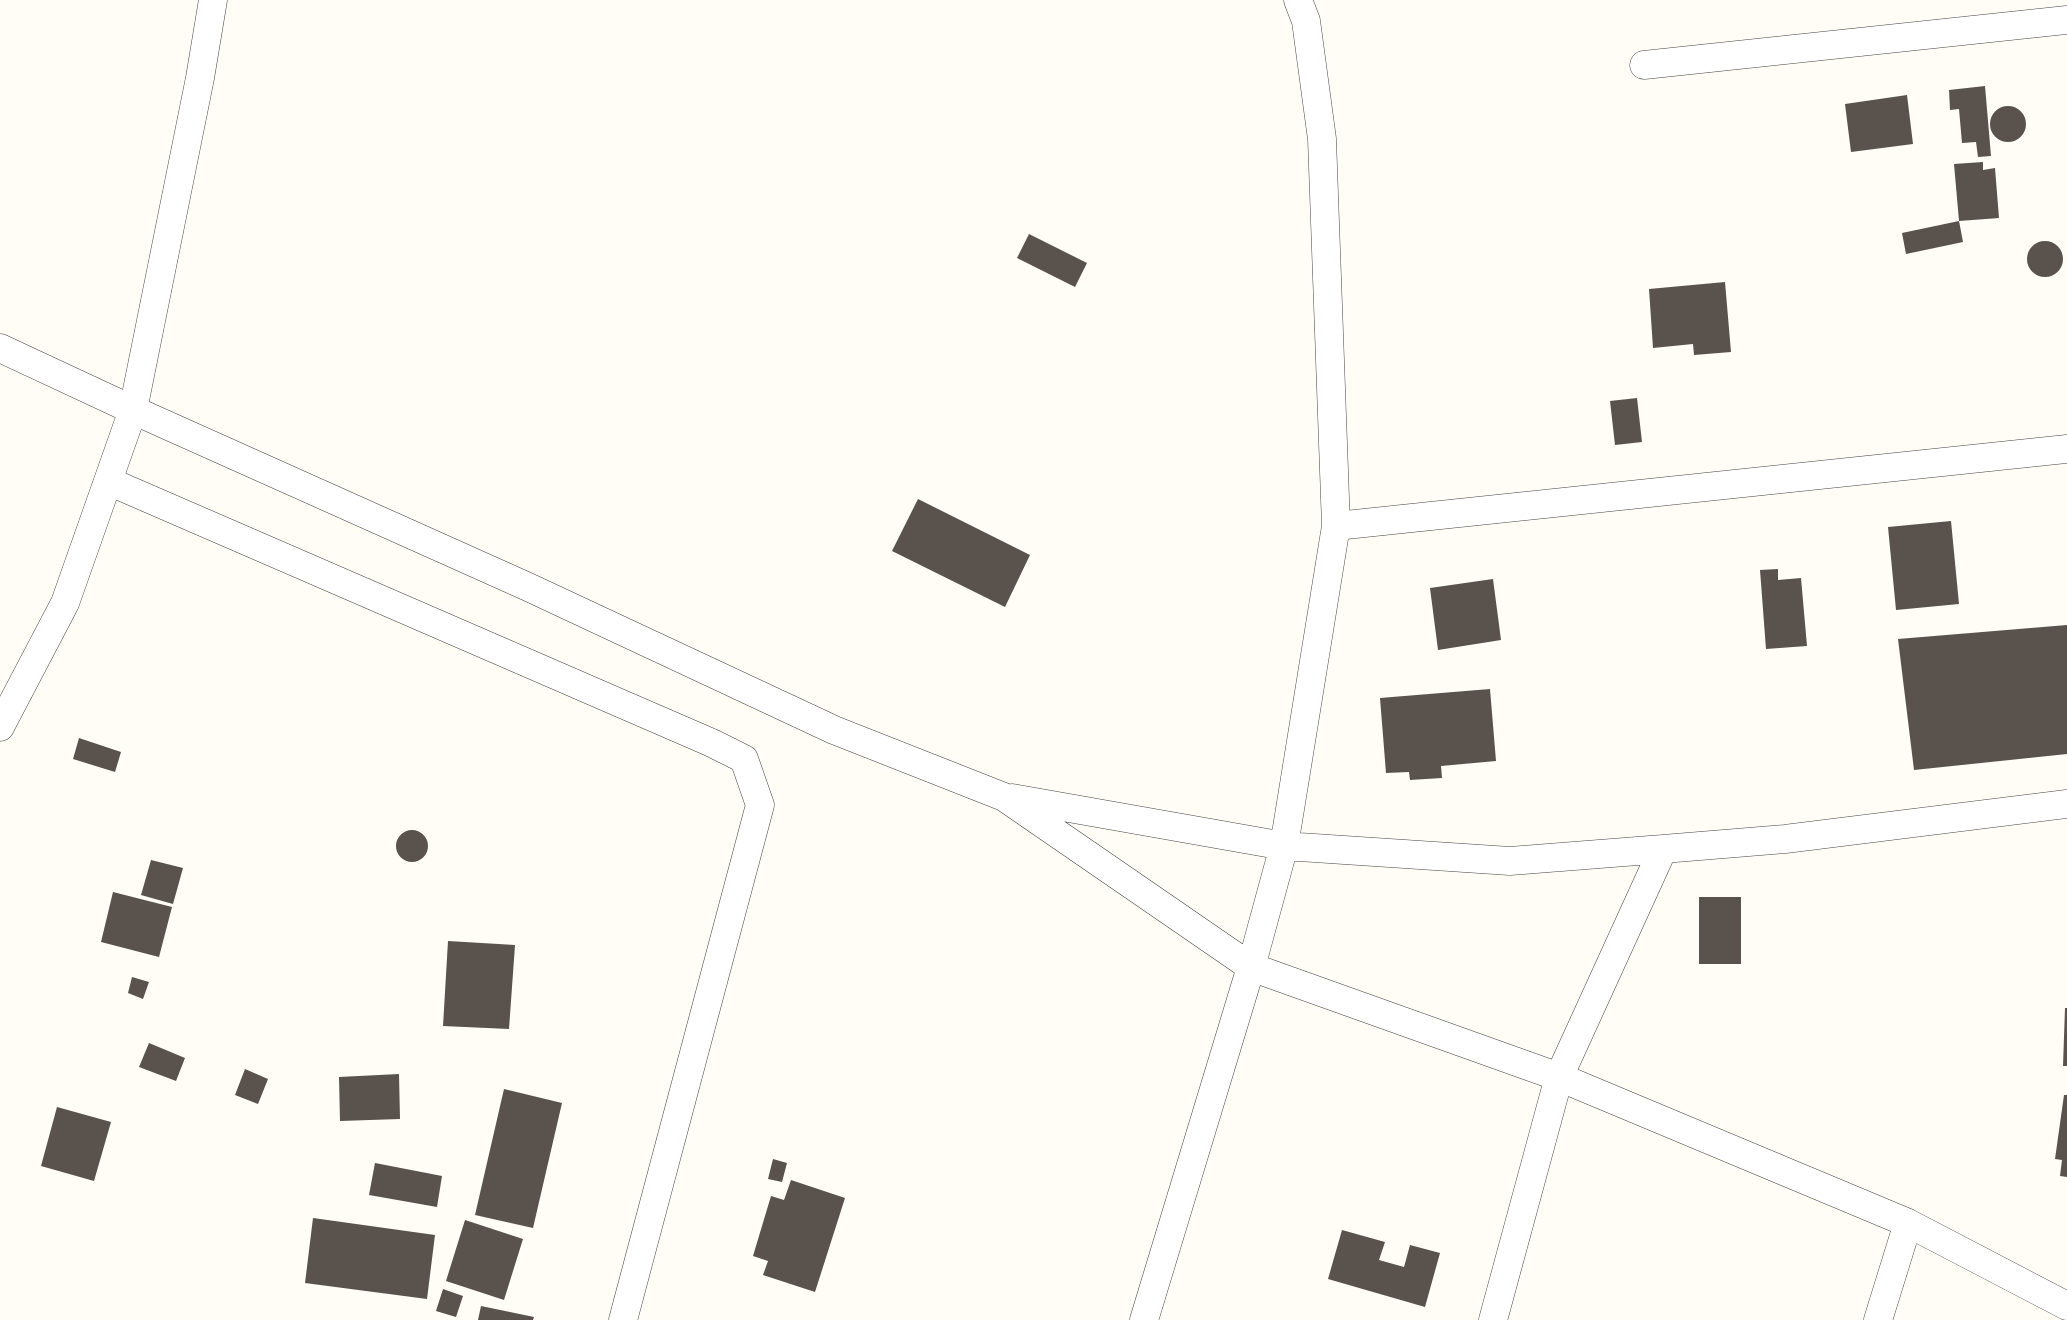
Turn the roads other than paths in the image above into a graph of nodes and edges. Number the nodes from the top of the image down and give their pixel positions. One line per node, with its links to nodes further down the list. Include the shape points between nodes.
1 (214, 0): 6 (street)
2 (1298, 0): 9 (street, via 1306,22 1322,139)
3 (2067, 20): 4 (street)
4 (1644, 66)
5 (0, 348): 6 (street)
6 (133, 410): 8 (street); 11 (street, via 526,586 834,730)
7 (2067, 449): 9 (street)
8 (108, 480): 10 (street, via 65,603); 19 (street, via 744,759 760,805)
9 (1336, 526): 13 (street)
10 (0, 727)
11 (1004, 796): 13 (street); 15 (street)
12 (2067, 804): 14 (street, via 1785,839)
13 (1284, 846): 14 (street, via 1510,861); 15 (street)
14 (1663, 850): 16 (street)
15 (1252, 966): 16 (street); 20 (street)
16 (1559, 1077): 17 (street); 21 (street)
17 (1908, 1223): 18 (street); 22 (street)
18 (2067, 1306)
19 (623, 1320)
20 (1144, 1320)
21 (1493, 1320)
22 (1878, 1320)

